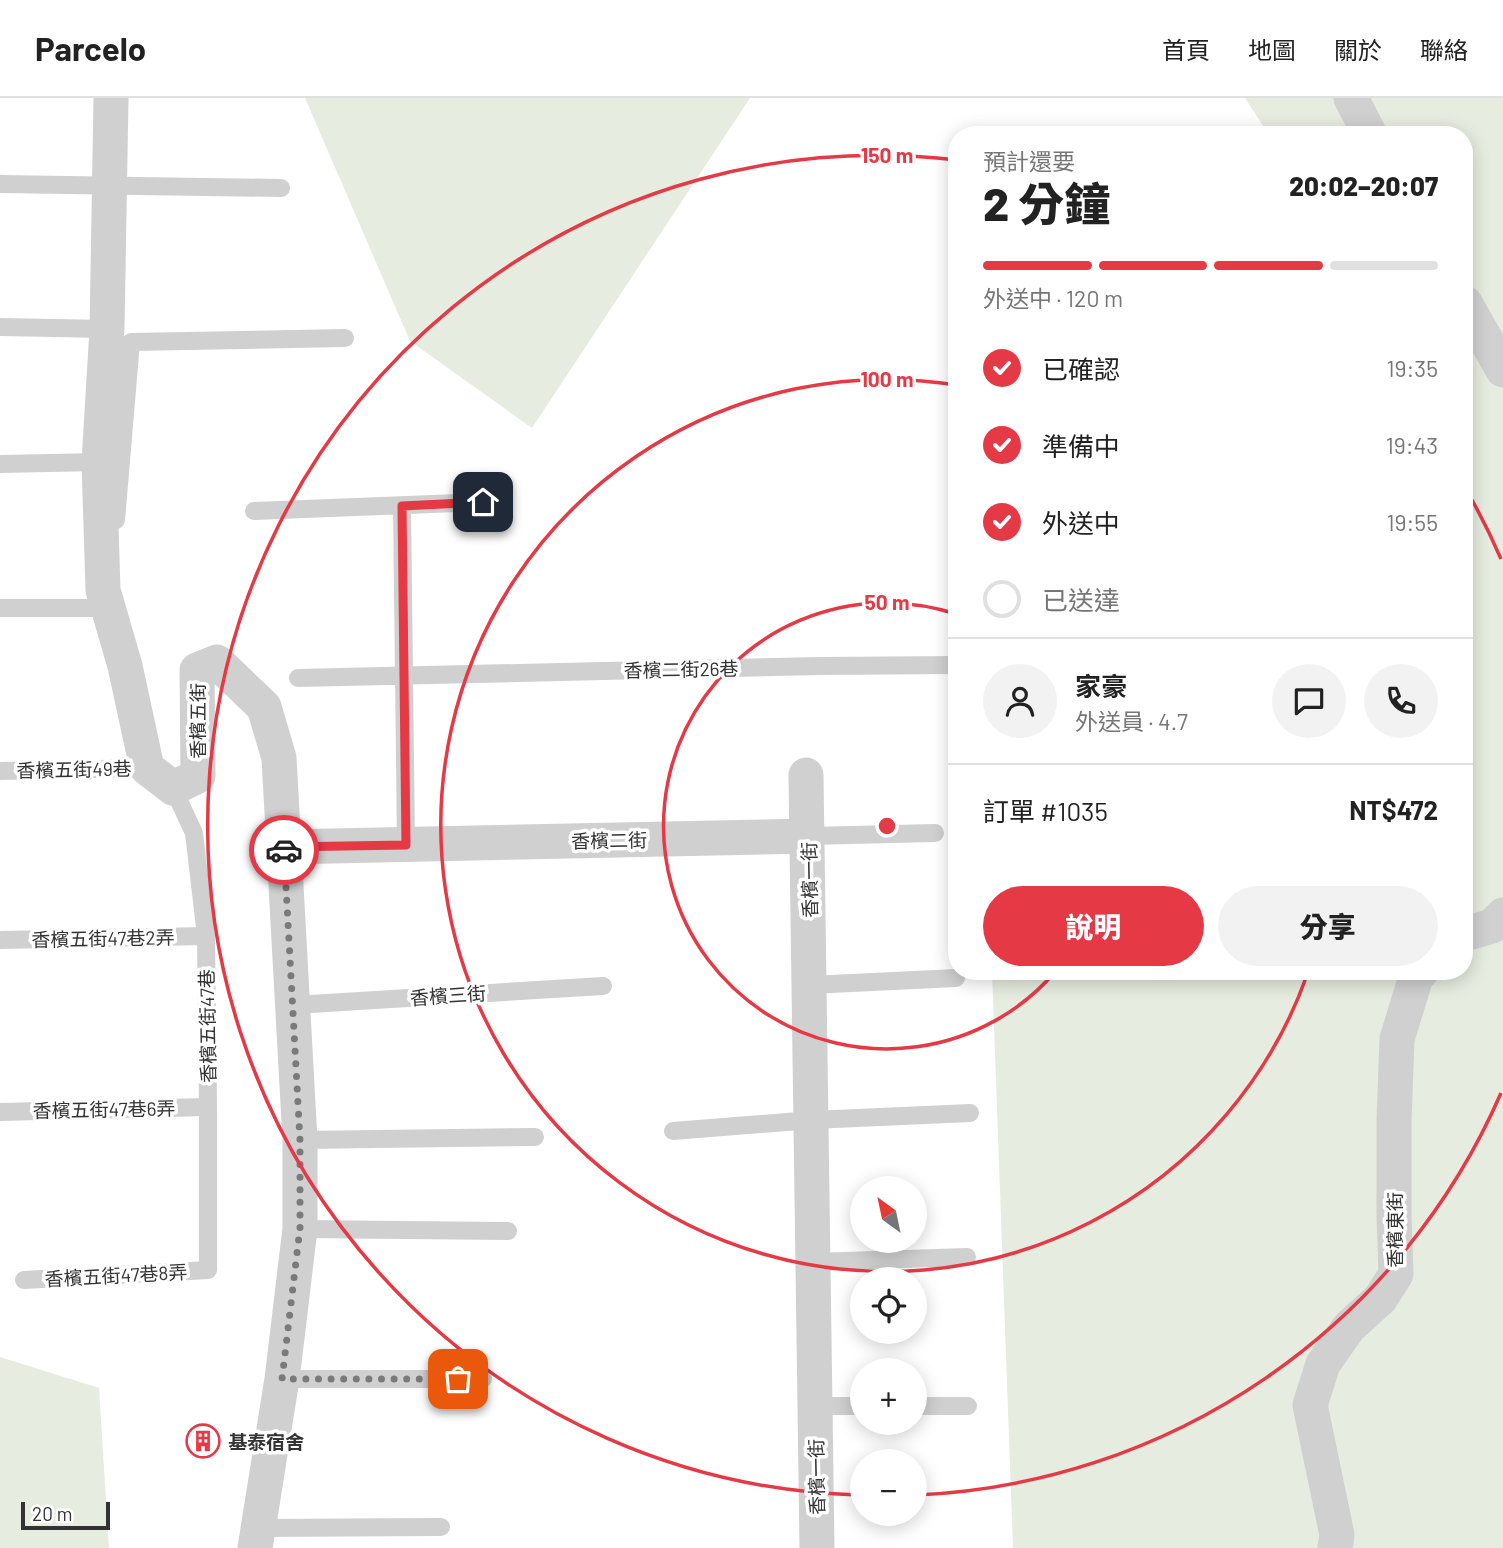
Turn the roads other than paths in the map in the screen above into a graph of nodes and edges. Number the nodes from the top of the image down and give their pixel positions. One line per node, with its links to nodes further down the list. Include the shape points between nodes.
1 (111, 98): 5 (street)
2 (1351, 98): 3 (street)
3 (1365, 126)
4 (0, 184): 5 (lane)
5 (110, 186): 6 (lane); 9 (street)
6 (281, 188)
7 (1473, 317): 11 (street)
8 (0, 327): 9 (lane)
9 (107, 329): 12 (street)
10 (345, 338): 18 (lane, via 131,342)
11 (1503, 370)
12 (99, 462): 13 (lane); 18 (street, via 103,590)
13 (0, 464)
14 (483, 502): 15 (lane)
15 (402, 506): 16 (lane); 20 (lane)
16 (254, 511)
17 (0, 608): 18 (lane)
18 (108, 608): 24 (street)
19 (948, 665): 20 (lane, 香檳二街26巷)
20 (404, 676): 21 (lane, 香檳二街26巷); 27 (lane)
21 (298, 678)
22 (0, 771): 24 (lane, 香檳五街49巷)
23 (806, 775): 26 (street, 香檳一街)
24 (160, 778): 28 (street, 香檳五街, via 198,776 197,670 217,662 264,707 279,758); 31 (lane, 香檳五街47巷, via 194,833)
25 (935, 833): 26 (lane, 香檳二街)
26 (808, 835): 27 (street, 香檳二街); 35 (street, 香檳一街)
27 (406, 845): 28 (street, 香檳二街)
28 (284, 847): 37 (street)
29 (1503, 915): 30 (street, via 1492,926)
30 (1473, 932)
31 (206, 936): 32 (lane, 香檳五街47巷2弄); 38 (lane, 香檳五街47巷)
32 (0, 940)
33 (948, 978): 35 (lane)
34 (1415, 980): 60 (street, 香檳東街, via 1397,1039 1396,1274 1323,1364 1310,1405 1337,1535)
35 (810, 985): 41 (street, 香檳一街)
36 (603, 986): 37 (lane, 香檳三街)
37 (294, 1005): 44 (street)
38 (208, 1107): 39 (lane, 香檳五街47巷6弄); 49 (lane, 香檳五街47巷)
39 (0, 1112)
40 (970, 1113): 41 (lane)
41 (812, 1120): 42 (lane); 48 (street, 香檳一街)
42 (673, 1131)
43 (535, 1137): 44 (lane)
44 (300, 1140): 45 (street)
45 (300, 1228): 46 (lane); 51 (street)
46 (508, 1231)
47 (967, 1257): 48 (lane)
48 (813, 1262): 53 (street, 香檳一街)
49 (208, 1270): 50 (lane, 香檳五街47巷8弄)
50 (24, 1280)
51 (282, 1379): 52 (lane); 58 (street)
52 (483, 1379)
53 (815, 1406): 54 (lane); 59 (street, 香檳一街)
54 (850, 1406)
55 (927, 1406): 56 (lane)
56 (968, 1406)
57 (441, 1527): 58 (lane)
58 (256, 1538)
59 (817, 1548)
60 (1335, 1548)

